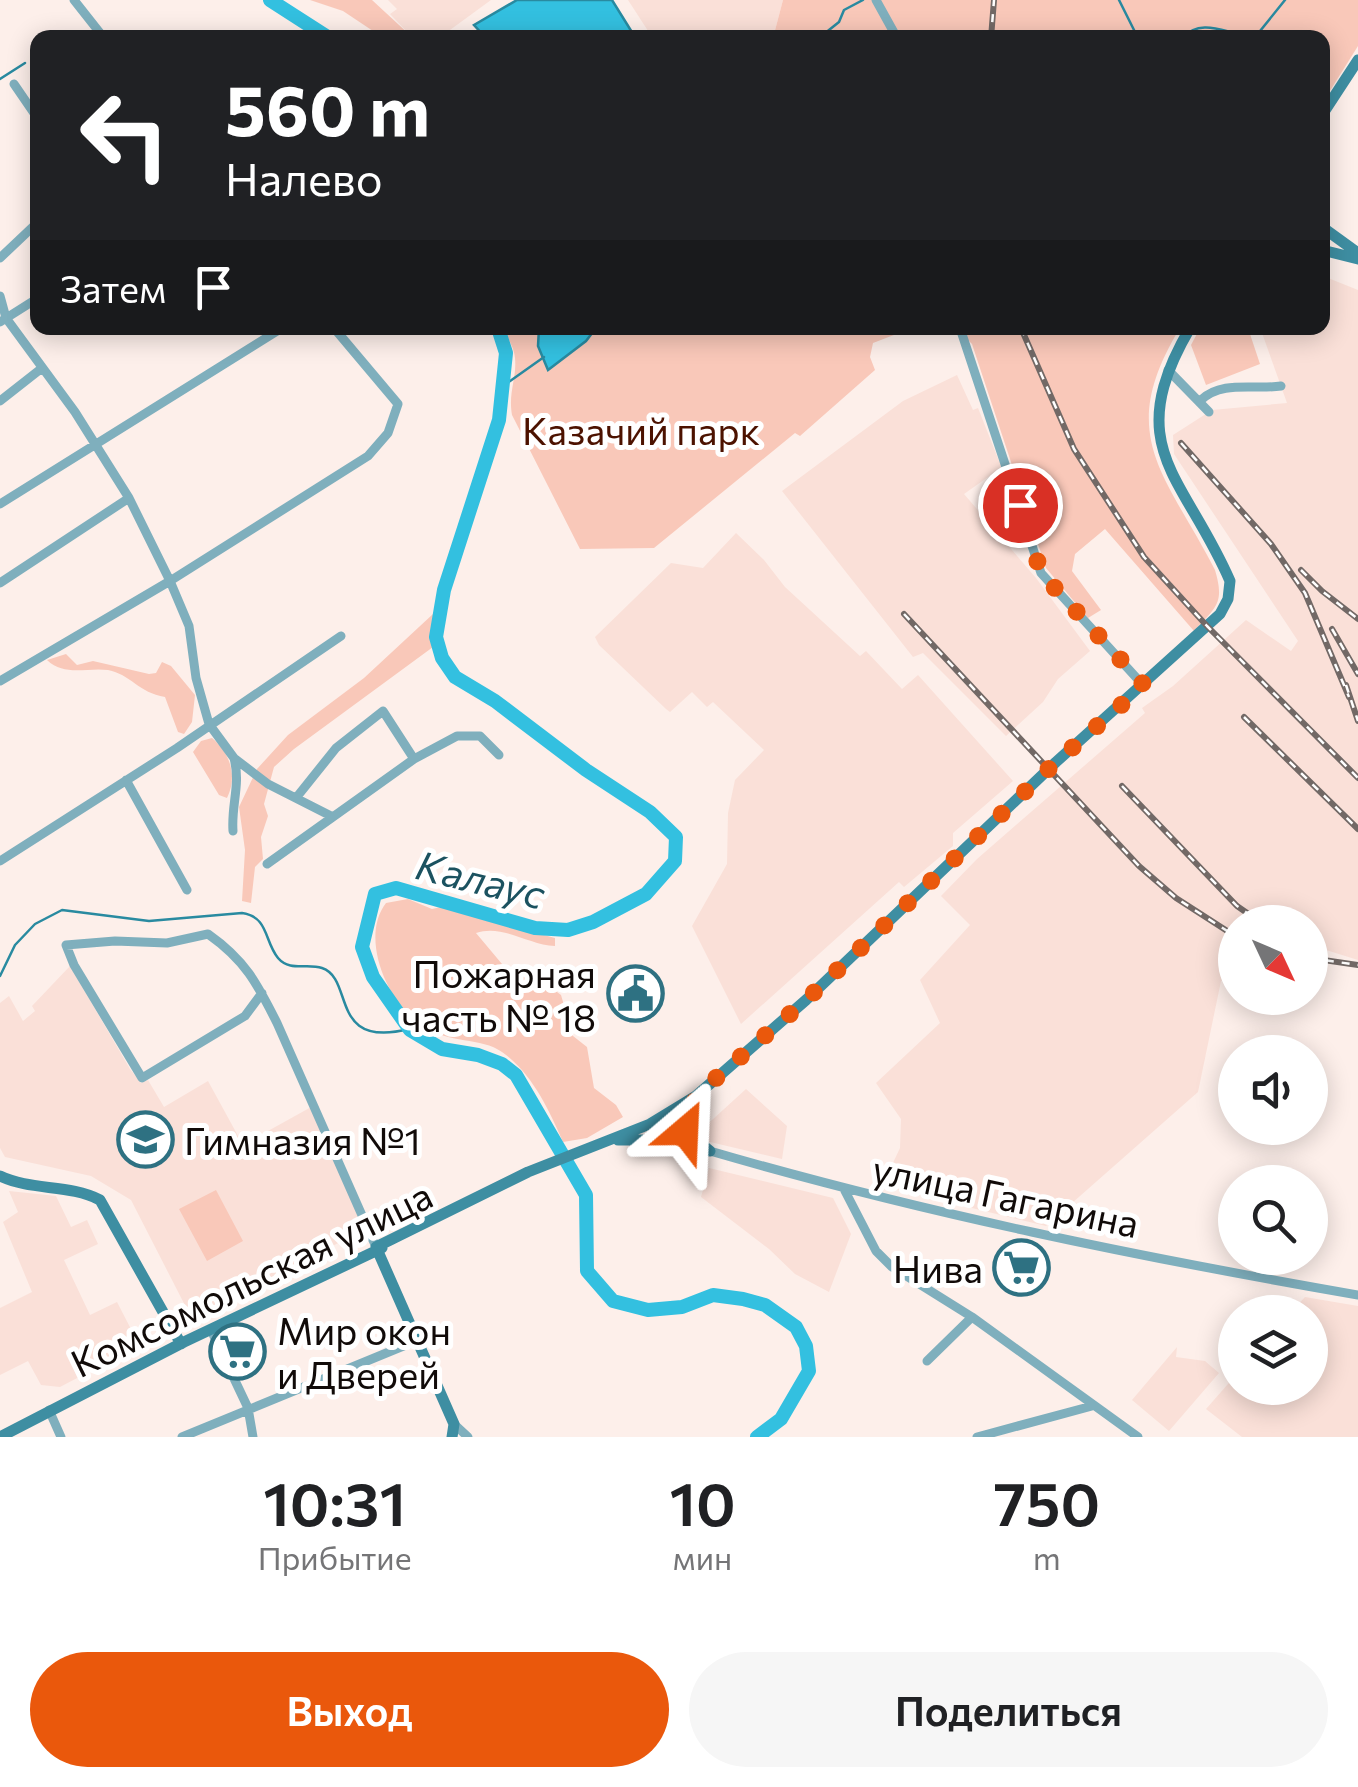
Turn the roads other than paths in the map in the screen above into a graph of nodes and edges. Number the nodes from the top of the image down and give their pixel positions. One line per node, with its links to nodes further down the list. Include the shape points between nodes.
1 (74, 0): 3 (street)
2 (876, 0): 4 (street)
3 (98, 30)
4 (893, 30)
5 (1358, 60): 7 (main road)
6 (14, 84): 8 (street)
7 (1330, 103)
8 (30, 107)
9 (30, 230): 13 (street)
10 (1330, 233): 12 (main road)
11 (1330, 251): 12 (main road)
12 (1358, 256)
13 (0, 258)
14 (0, 296): 16 (street)
15 (30, 303): 16 (street)
16 (3, 320): 21 (street)
17 (271, 335): 27 (street)
18 (340, 335): 30 (street, via 398,404 388,434 368,456)
19 (962, 335): 34 (street, via 1041,573)
20 (1186, 335): 22 (main road)
21 (42, 368): 24 (street); 27 (street)
22 (1168, 370): 25 (street); 34 (main road, Комсомольская улица, via 1157,413 1161,444 1230,581 1220,614)
23 (1282, 386): 25 (street, via 1230,387)
24 (0, 400)
25 (1200, 400): 26 (street)
26 (1209, 412)
27 (97, 446): 28 (street); 29 (street)
28 (129, 498): 30 (street); 31 (street)
29 (0, 504)
30 (170, 580): 33 (street); 35 (street, via 189,626)
31 (0, 583)
32 (341, 636): 35 (street)
33 (0, 682)
34 (1144, 685): 47 (main road, Комсомольская улица)
35 (210, 724): 37 (street); 39 (street)
36 (499, 755): 38 (street, via 480,736 457,736)
37 (234, 758): 40 (street); 42 (street, via 239,784)
38 (414, 760): 40 (street, via 383,711 336,748); 41 (street)
39 (126, 780): 43 (street); 45 (street)
40 (296, 798): 41 (street)
41 (332, 817): 44 (street)
42 (233, 831)
43 (0, 860)
44 (267, 864)
45 (187, 890)
46 (262, 993): 46 (street, via 245,1016 142,1078 66,946 166,944 208,934 248,968); 54 (street)
47 (700, 1092): 48 (main road, Комсомольская улица); 51 (main road, via 685,1131)
48 (650, 1124): 49 (main road, улица Гагарина); 50 (main road, Комсомольская улица)
49 (680, 1140): 50 (main road); 51 (main road, улица Гагарина)
50 (594, 1144): 54 (main road, Комсомольская улица)
51 (710, 1151): 53 (street, улица Гагарина)
52 (0, 1178): 59 (main road, via 100,1200)
53 (846, 1190): 55 (street, улица Гагарина, via 1020,1232); 56 (street, via 876,1251)
54 (378, 1248): 57 (main road, Комсомольская улица); 58 (main road)
55 (1358, 1295)
56 (972, 1317): 60 (street); 61 (street)
57 (211, 1330): 59 (main road, Комсомольская улица); 62 (street)
58 (418, 1340): 62 (street); 64 (main road)
59 (180, 1344): 63 (main road, Комсомольская улица)
60 (927, 1361)
61 (1092, 1406): 70 (street); 71 (street)
62 (248, 1408): 67 (street); 68 (street)
63 (49, 1410): 65 (main road, Комсомольская улица); 66 (street)
64 (453, 1430): 69 (street)
65 (0, 1437)
66 (61, 1437)
67 (182, 1437)
68 (253, 1437)
69 (468, 1437)
70 (977, 1437)
71 (1138, 1437)

